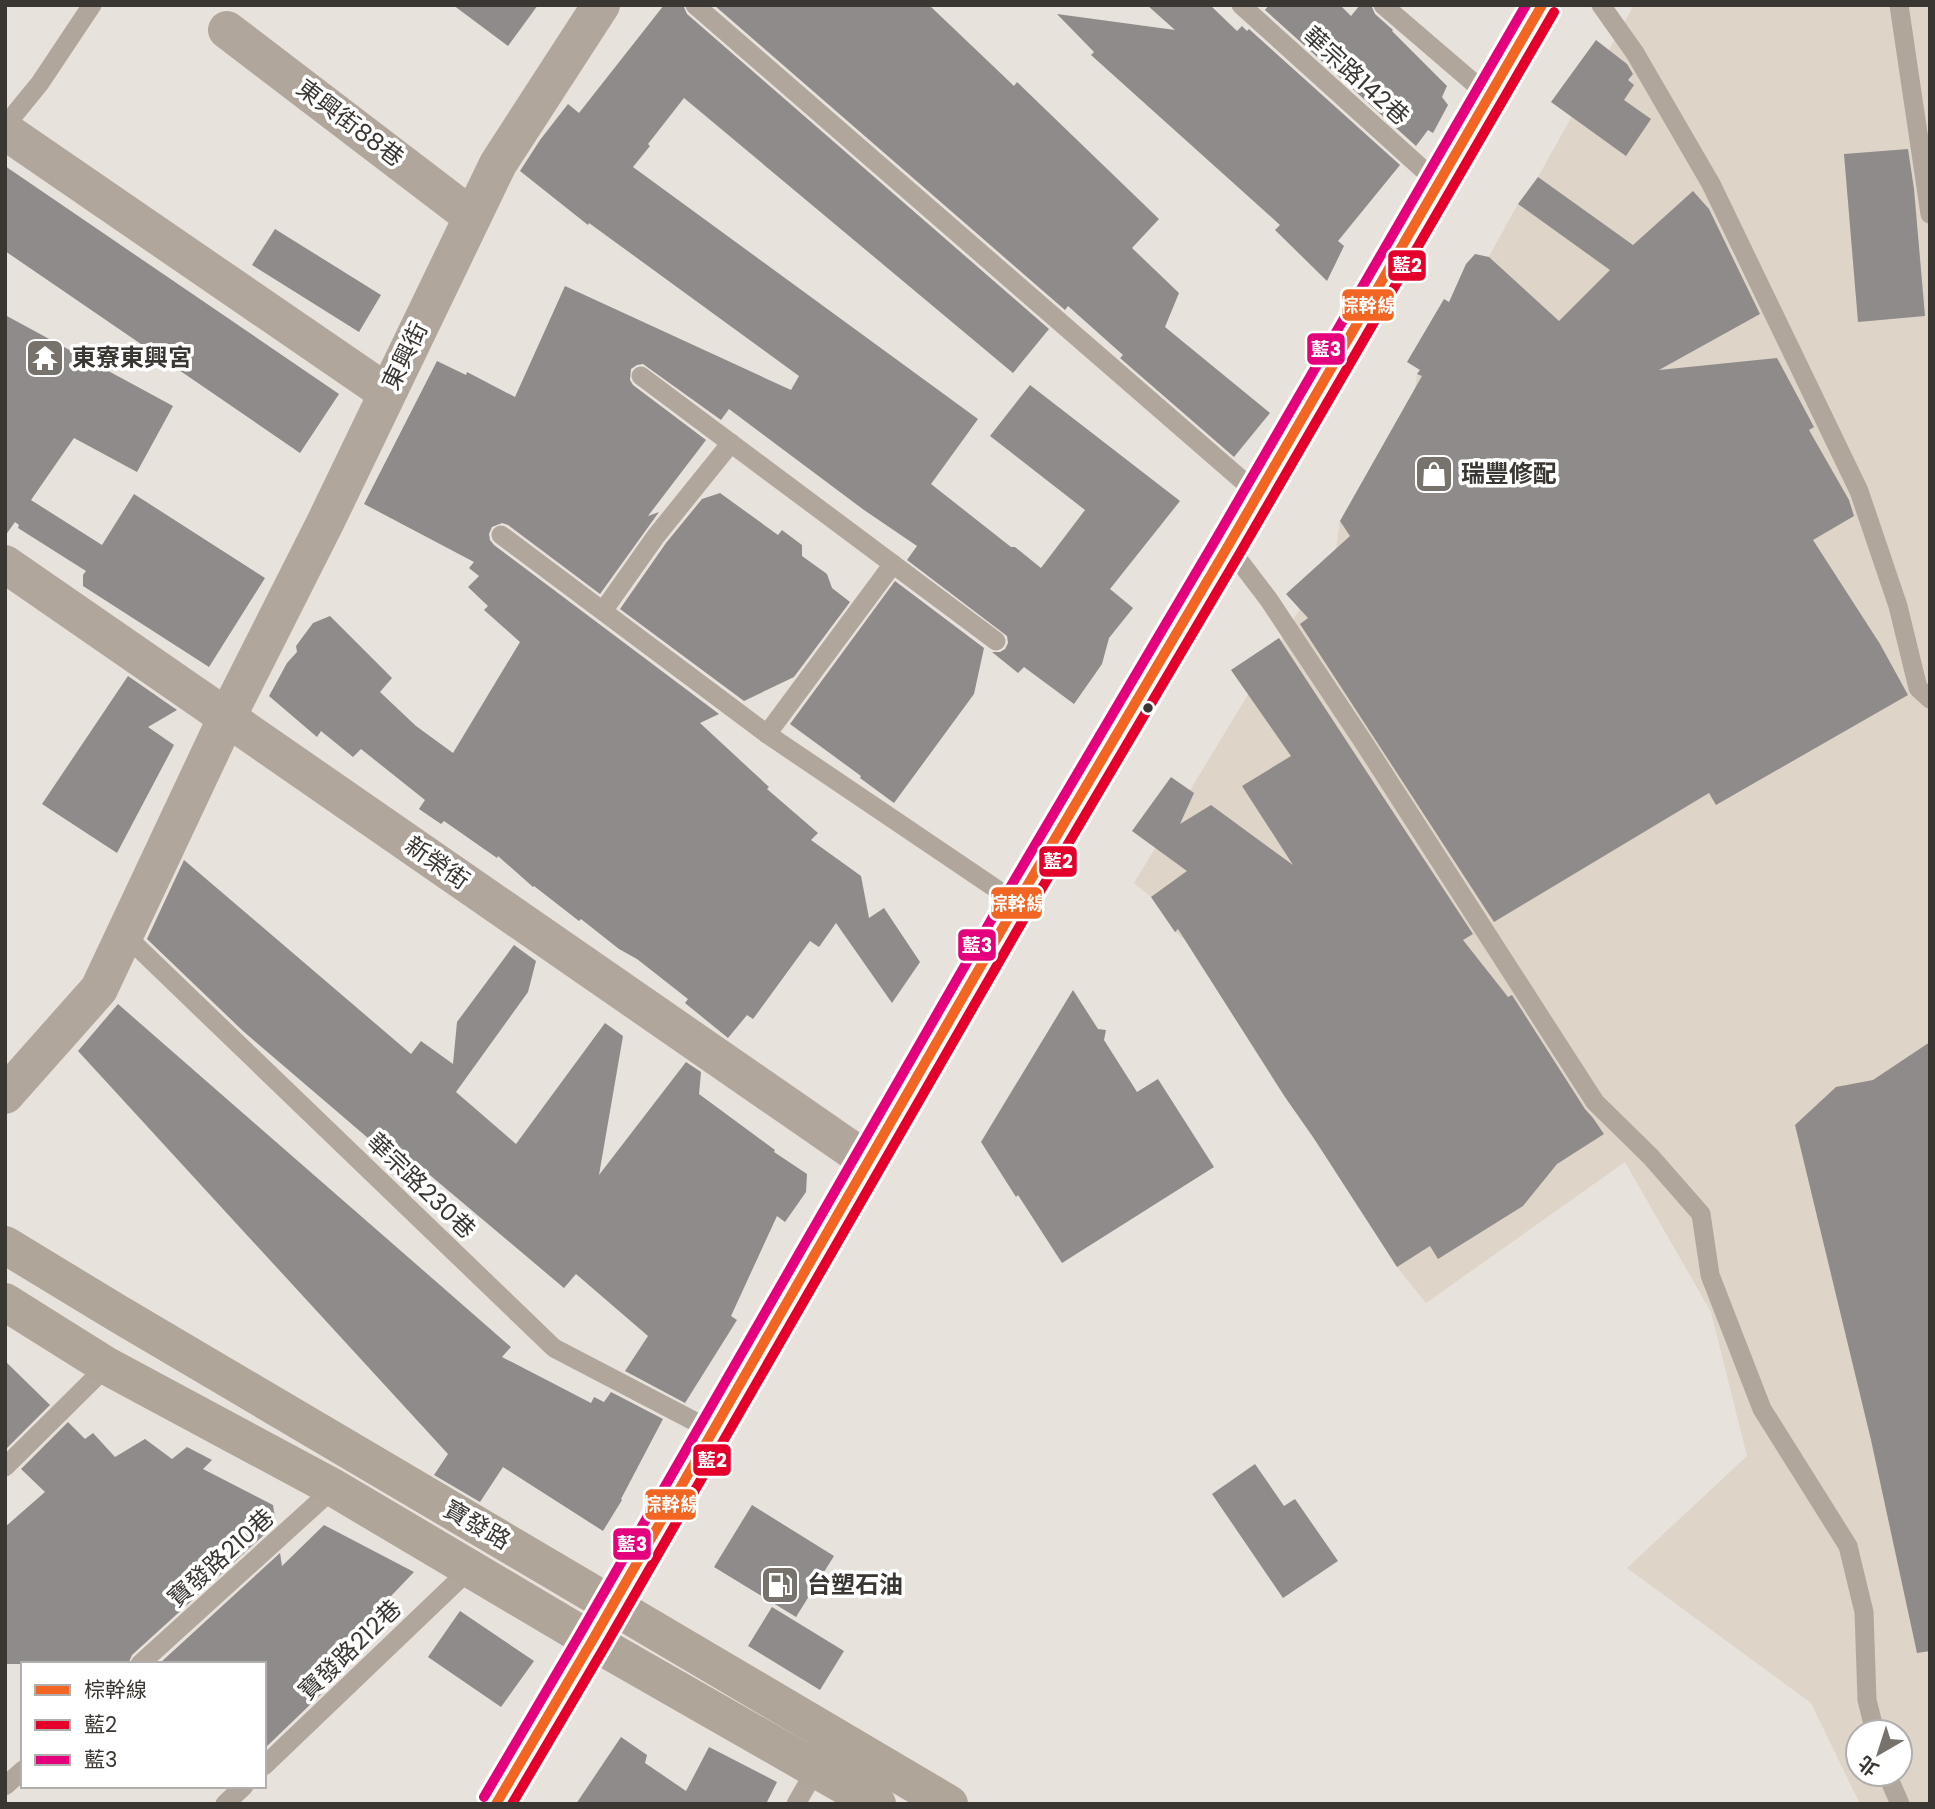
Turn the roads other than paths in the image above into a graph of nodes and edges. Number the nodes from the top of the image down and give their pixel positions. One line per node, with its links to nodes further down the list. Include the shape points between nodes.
1 (92, 5): 11 (lane)
2 (601, 5): 14 (street, 東興街, via 498,164)
3 (695, 5): 18 (lane)
4 (1241, 5): 12 (lane, 華宗路142巷)
5 (1382, 5): 10 (lane)
6 (1542, 5): 10 (main road)
7 (1601, 5): 25 (lane, via 1711,184 1859,491 1898,606 1918,688)
8 (1899, 5): 13 (lane)
9 (227, 30): 14 (street, 東興街88巷)
10 (1489, 96): 12 (main road)
11 (5, 129): 16 (street)
12 (1438, 183): 18 (main road)
13 (1930, 214)
14 (472, 217): 16 (street, 東興街)
15 (641, 376): 17 (lane)
16 (387, 393): 26 (street, 東興街)
17 (731, 443): 22 (lane); 23 (lane)
18 (1258, 494): 20 (main road)
19 (501, 535): 23 (lane)
20 (1228, 546): 28 (main road); 42 (lane, via 1349,721 1595,1102 1700,1214 1710,1275 1762,1409 1848,1546 1864,1612)
21 (5, 564): 26 (street, 新榮街)
22 (893, 564): 24 (lane); 27 (lane)
23 (603, 611): 27 (lane)
24 (996, 641)
25 (1930, 699)
26 (227, 717): 29 (street, 東興街); 31 (street, 新榮街)
27 (767, 734): 28 (lane)
28 (1017, 903): 31 (main road)
29 (125, 935): 30 (street, 東興街, via 99,989); 35 (lane, 華宗路230巷, via 554,1348)
30 (5, 1095)
31 (869, 1162): 35 (main road)
32 (5, 1245): 39 (main road, 寶發路)
33 (5, 1302): 34 (main road, 寶發路)
34 (107, 1366): 36 (lane); 37 (main road, 寶發路)
35 (713, 1431): 39 (main road)
36 (5, 1467)
37 (334, 1488): 38 (main road, 寶發路); 41 (lane, 寶發路210巷)
38 (470, 1569): 40 (main road, 寶發路); 43 (lane, 寶發路212巷)
39 (612, 1604): 40 (main road); 52 (main road, 寶發路)
40 (592, 1641): 44 (main road, 寶發路); 49 (main road)
41 (142, 1662)
42 (1872, 1718)
43 (266, 1764)
44 (816, 1769): 50 (lane); 51 (main road, 寶發路)
45 (21, 1772): 46 (lane)
46 (5, 1786)
47 (242, 1788): 48 (lane)
48 (225, 1804)
49 (496, 1804)
50 (796, 1804)
51 (877, 1804)
52 (949, 1804)

